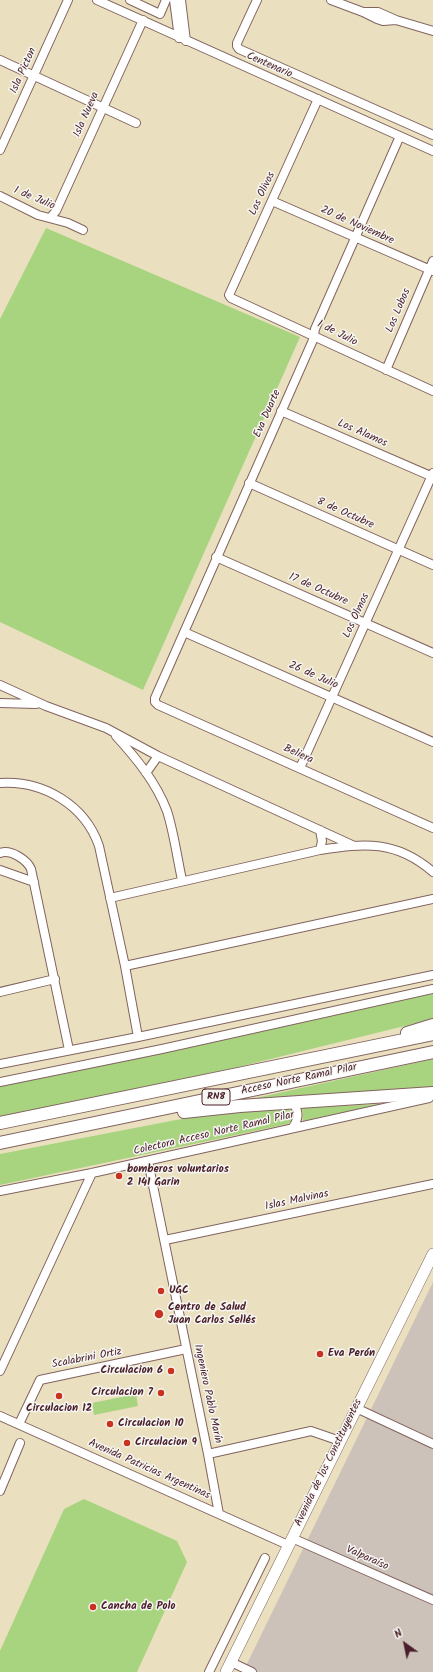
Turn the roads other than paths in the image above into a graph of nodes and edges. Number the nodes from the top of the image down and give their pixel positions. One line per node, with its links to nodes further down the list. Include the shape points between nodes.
1 (68, 0): 13 (street, Isla Picton)
2 (97, 0): 9 (street, Centenario)
3 (130, 0): 4 (street, via 160,14)
4 (166, 0)
5 (174, 0): 11 (street)
6 (181, 0): 11 (street)
7 (257, 0): 17 (street, via 237,44 239,49)
8 (330, 0): 10 (street, via 383,21 396,20)
9 (143, 20): 11 (street, Centenario); 15 (street, Isla Nueva)
10 (433, 32)
11 (183, 39): 14 (street, Centenario)
12 (0, 60): 13 (street)
13 (35, 75): 15 (street); 19 (street, Isla Picton)
14 (318, 99): 18 (street, Centenario); 22 (street, Los Olivos)
15 (103, 107): 16 (street); 23 (street, Isla Nueva)
16 (136, 123)
17 (433, 135)
18 (400, 136): 20 (street, Centenario); 25 (street, Eva Duarte)
19 (0, 150)
20 (433, 151)
21 (0, 196): 23 (street, 1 de Julio, via 38,215)
22 (272, 201): 25 (street, 20 de Noviembre); 28 (street, Los Olivos, via 230,292)
23 (50, 218): 24 (street, 1 de Julio)
24 (83, 230)
25 (357, 237): 27 (street, 20 de Noviembre); 29 (street, Eva Duarte)
26 (433, 261): 27 (street, Los Lobos)
27 (431, 271): 30 (street, Los Lobos)
28 (231, 298): 29 (street, 1 de Julio)
29 (314, 336): 30 (street, 1 de Julio); 32 (street, Eva Duarte)
30 (386, 370): 31 (street, 1 de Julio)
31 (433, 391)
32 (281, 411): 33 (street, Los Alamos); 34 (street, Eva Duarte)
33 (432, 475): 35 (street, Los Olmos)
34 (249, 484): 35 (street, 8 de Octubre); 36 (street, Eva Duarte)
35 (399, 550): 37 (street, 8 de Octubre); 38 (street, Los Olmos)
36 (216, 557): 38 (street, 17 de Octubre); 39 (street, Eva Duarte)
37 (433, 566)
38 (366, 623): 40 (street, 17 de Octubre); 42 (street, Los Olmos)
39 (184, 632): 42 (street, 26 de Julio); 43 (street, Eva Duarte)
40 (433, 653)
41 (0, 685): 45 (street)
42 (332, 697): 47 (street, 26 de Julio); 49 (street, Los Olmos)
43 (155, 702): 49 (street, Beliera)
44 (0, 703): 45 (street, via 20,702)
45 (46, 706): 46 (street)
46 (112, 732): 48 (street); 50 (street)
47 (433, 742)
48 (158, 756): 50 (street); 53 (street)
49 (300, 768): 52 (street, Beliera)
50 (146, 773): 59 (street, via 166,811)
51 (0, 782): 61 (street, via 47,791 70,803 88,824 97,840)
52 (433, 828)
53 (320, 830): 54 (street); 55 (street)
54 (352, 845): 55 (street); 58 (street, via 378,846 398,851)
55 (320, 850): 59 (street)
56 (0, 853): 60 (street, via 10,853 26,861)
57 (0, 870): 60 (street)
58 (433, 872)
59 (182, 880): 61 (street)
60 (34, 882): 65 (street)
61 (110, 898): 63 (street)
62 (433, 899): 63 (street)
63 (125, 966): 70 (street)
64 (433, 975): 70 (street)
65 (55, 979): 67 (street); 71 (street)
66 (433, 989): 75 (street)
67 (0, 992)
68 (433, 1025): 73 (highway)
69 (433, 1034): 73 (highway, Acceso Norte Ramal Pilar / RN8)
70 (138, 1037): 71 (street)
71 (69, 1050): 74 (street)
72 (433, 1052): 81 (highway, Acceso Norte Ramal Pilar / RN8)
73 (329, 1056): 79 (highway, Acceso Norte Ramal Pilar / RN8)
74 (0, 1064)
75 (0, 1082)
76 (433, 1093): 78 (highway)
77 (433, 1097): 80 (street, Colectora Acceso Norte Ramal Pilar)
78 (293, 1102): 80 (street, via 298,1110 298,1119); 81 (highway, via 217,1107)
79 (0, 1123)
80 (293, 1128): 82 (street, Colectora Acceso Norte Ramal Pilar)
81 (0, 1143)
82 (148, 1161): 83 (street, Colectora Acceso Norte Ramal Pilar); 86 (street, Ingeniero Pablo Marín)
83 (92, 1173): 85 (street, Colectora Acceso Norte Ramal Pilar); 89 (street)
84 (433, 1184): 86 (street, Islas Malvinas)
85 (0, 1191)
86 (165, 1240): 88 (street, Ingeniero Pablo Marín)
87 (433, 1254): 90 (main road, Avenida de los Constituyentes)
88 (186, 1349): 92 (street, Scalabrini Ortiz, via 40,1380); 96 (street, Ingeniero Pablo Marín)
89 (0, 1371)
90 (356, 1408): 93 (main road, Avenida de los Constituyentes); 95 (street)
91 (0, 1416): 92 (street, Avenida Patricias Argentinas)
92 (19, 1424): 98 (street, Avenida Patricias Argentinas)
93 (340, 1441): 96 (street, via 311,1431); 99 (main road, Avenida de los Constituyentes)
94 (20, 1444): 97 (street)
95 (433, 1444)
96 (208, 1454): 98 (street, Ingeniero Pablo Marín)
97 (0, 1491)
98 (219, 1514): 99 (street, Avenida Patricias Argentinas)
99 (290, 1541): 101 (street, Valparaíso); 102 (main road, Avenida de los Constituyentes)
100 (265, 1558): 103 (street)
101 (433, 1600)
102 (228, 1667): 104 (street)
103 (209, 1672)
104 (252, 1672)

